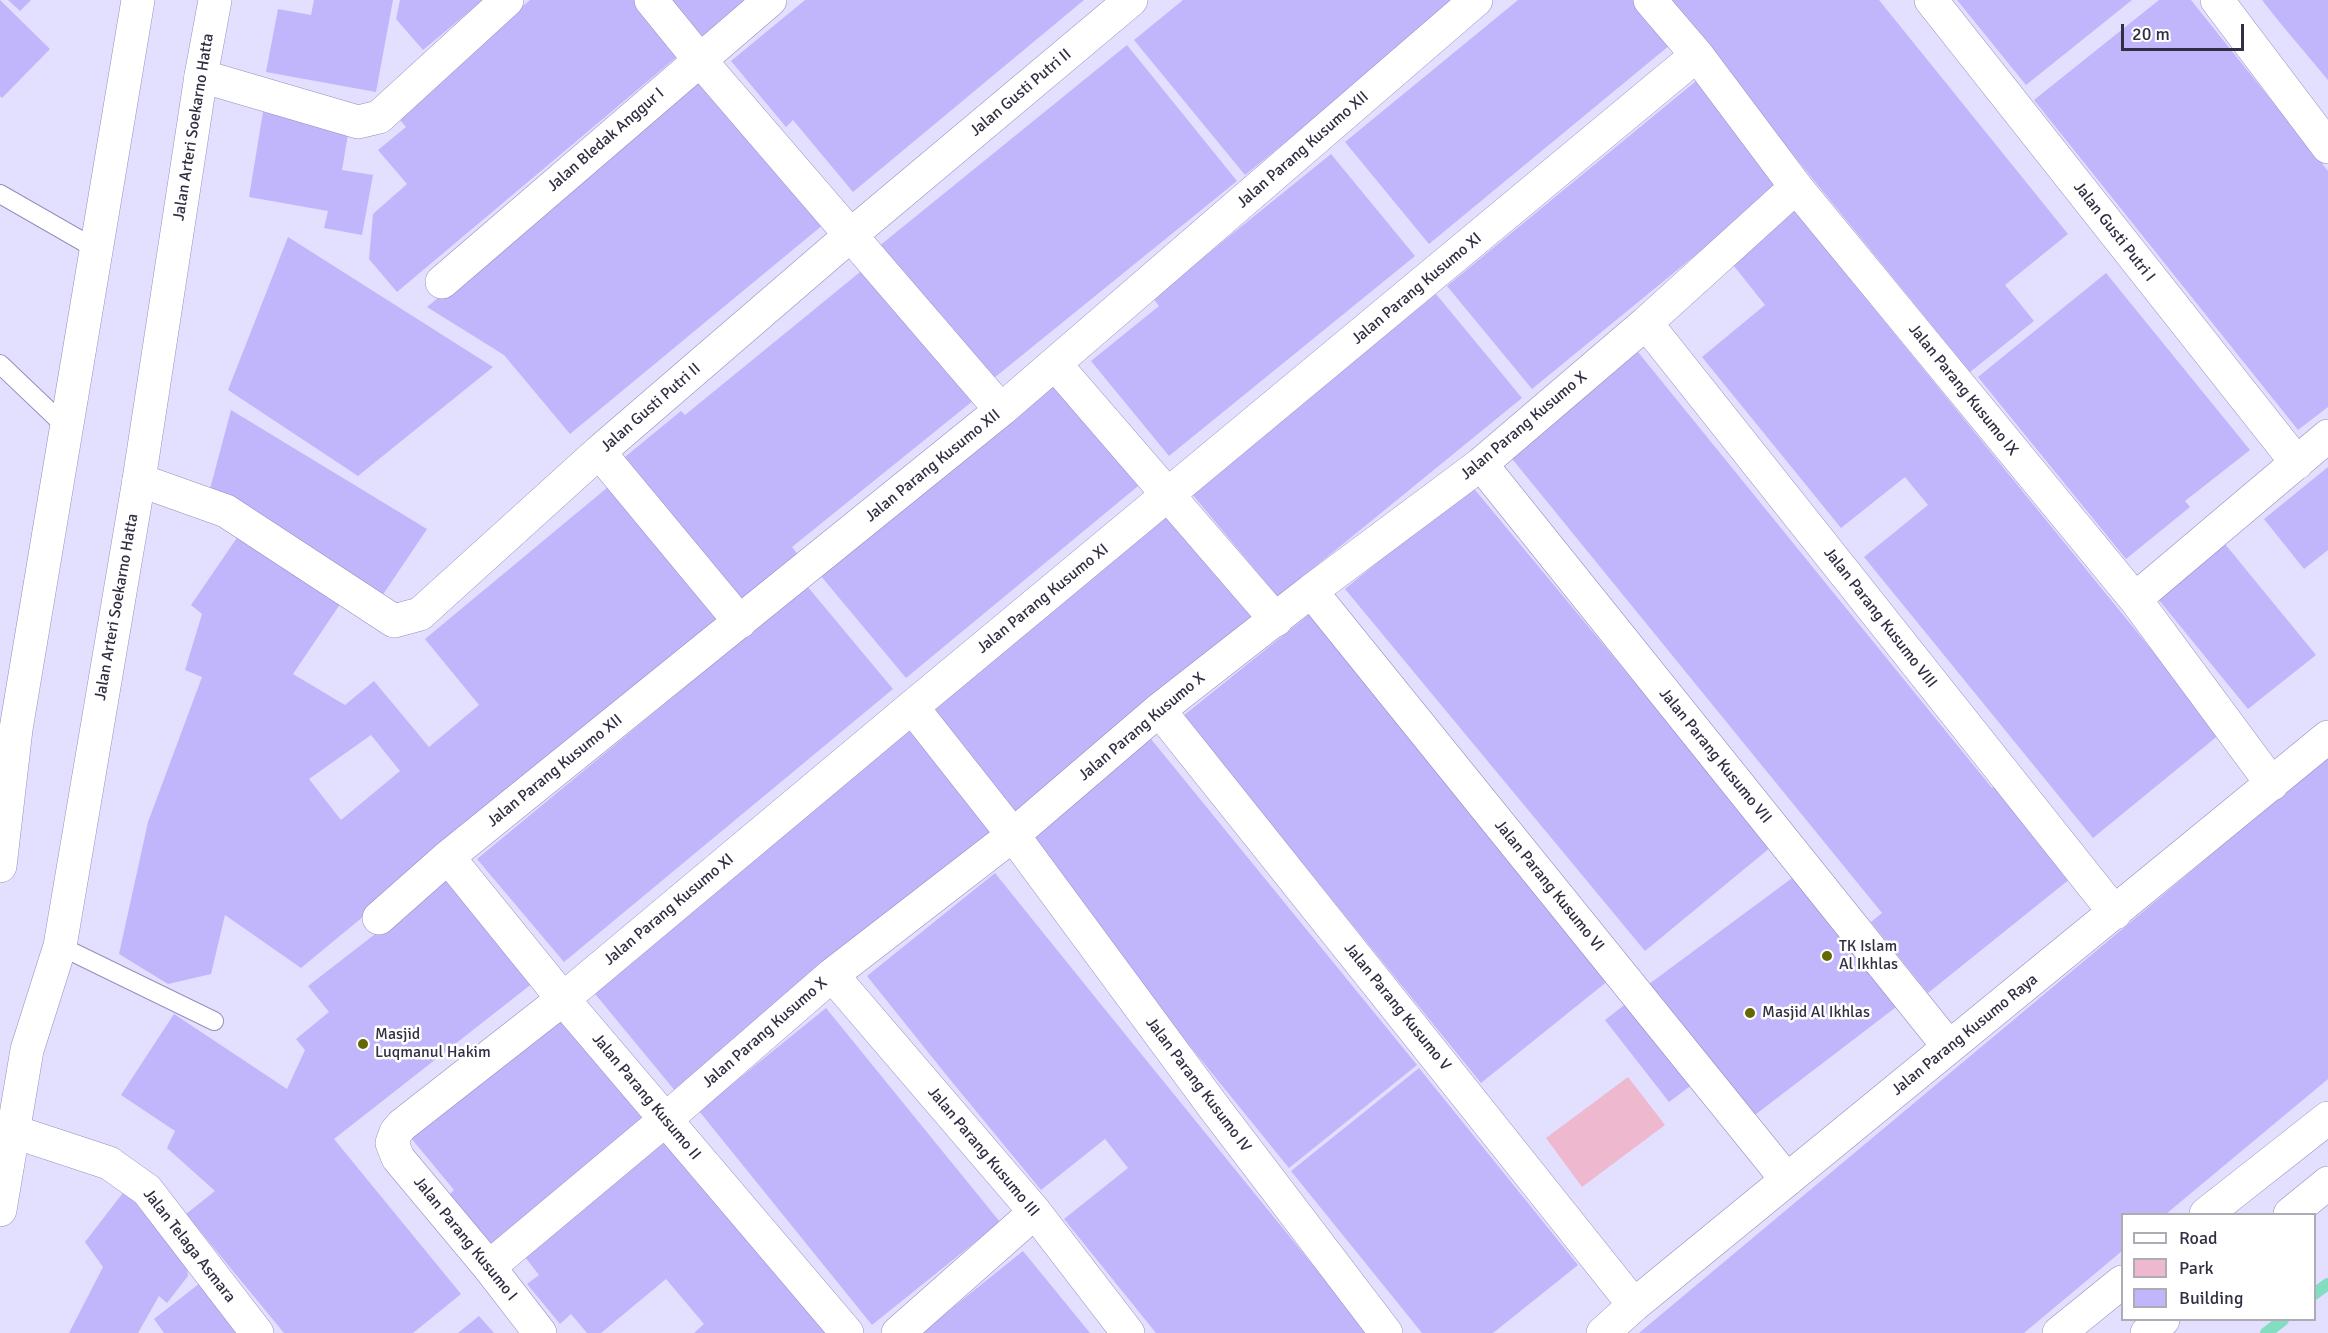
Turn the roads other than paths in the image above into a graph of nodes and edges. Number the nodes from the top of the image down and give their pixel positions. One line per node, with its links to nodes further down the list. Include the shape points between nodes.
1 (138, 0): 18 (street)
2 (215, 0): 13 (street, Jalan Arteri Soekarno Hatta)
3 (507, 0): 13 (street, via 378,117 358,122)
4 (651, 0): 12 (street)
5 (770, 0): 12 (street, Jalan Bledak Anggur I)
6 (1131, 0): 17 (street, Jalan Gusti Putri II)
7 (1476, 0): 22 (street, Jalan Parang Kusumo XII)
8 (1650, 0): 11 (street, Jalan Parang Kusumo IX)
9 (1931, 0): 27 (street, Jalan Gusti Putri I)
10 (2217, 0): 14 (street)
11 (1697, 55): 15 (street, Jalan Parang Kusumo IX); 30 (street, Jalan Parang Kusumo XI)
12 (699, 59): 17 (street); 19 (street, Jalan Bledak Anggur I)
13 (201, 76): 29 (street, Jalan Arteri Soekarno Hatta)
14 (2328, 147)
15 (1796, 187): 20 (street, Jalan Parang Kusumo X); 32 (street, Jalan Parang Kusumo IX)
16 (0, 194): 18 (lane)
17 (852, 234): 23 (street); 26 (street, Jalan Gusti Putri II)
18 (96, 249): 24 (street)
19 (442, 282)
20 (1646, 322): 28 (street, Jalan Parang Kusumo X); 42 (street, Jalan Parang Kusumo VIII)
21 (0, 364): 24 (lane)
22 (1055, 364): 23 (street, Jalan Parang Kusumo XII); 30 (street)
23 (1001, 410): 34 (street, Jalan Parang Kusumo XII)
24 (66, 427): 41 (street, via 16,729)
25 (2328, 436): 27 (street)
26 (599, 452): 29 (street, Jalan Gusti Putri II, via 420,614 394,621 226,511); 34 (street)
27 (2297, 463): 32 (street)
28 (1481, 464): 31 (street, Jalan Parang Kusumo X); 48 (street, Jalan Parang Kusumo VII)
29 (138, 480): 44 (street, Jalan Arteri Soekarno Hatta)
30 (1168, 496): 33 (street); 35 (street, Jalan Parang Kusumo XI)
31 (1311, 591): 33 (street, Jalan Parang Kusumo X); 53 (street, Jalan Parang Kusumo VI)
32 (2135, 599): 38 (street, Jalan Parang Kusumo IX)
33 (1276, 620): 36 (street, Jalan Parang Kusumo X)
34 (740, 622): 40 (street, Jalan Parang Kusumo XII)
35 (912, 707): 39 (street, Jalan Parang Kusumo IV); 46 (street, Jalan Parang Kusumo XI)
36 (1159, 710): 39 (street, Jalan Parang Kusumo X); 61 (street, Jalan Parang Kusumo V)
37 (2328, 736): 38 (street, Jalan Parang Kusumo Raya)
38 (2272, 784): 42 (street, Jalan Parang Kusumo Raya)
39 (1013, 836): 45 (street, Jalan Parang Kusumo X); 68 (street, Jalan Parang Kusumo IV)
40 (448, 857): 43 (street, Jalan Parang Kusumo XII); 46 (street, Jalan Parang Kusumo II)
41 (0, 866)
42 (2115, 913): 48 (street, Jalan Parang Kusumo Raya)
43 (379, 918)
44 (60, 946): 47 (lane); 51 (street, Jalan Arteri Soekarno Hatta)
45 (832, 975): 50 (street, Jalan Parang Kusumo X); 56 (street, Jalan Parang Kusumo III)
46 (563, 999): 50 (street, Jalan Parang Kusumo II); 52 (street, Jalan Parang Kusumo XI, via 402,1125)
47 (214, 1021)
48 (1949, 1047): 53 (street, Jalan Parang Kusumo Raya)
49 (2328, 1118): 57 (street)
50 (665, 1120): 59 (street, Jalan Parang Kusumo X); 65 (street, Jalan Parang Kusumo II)
51 (6, 1129): 55 (street, Jalan Arteri Soekarno Hatta); 63 (street, Jalan Telaga Asmara, via 109,1163 147,1190)
52 (392, 1143): 59 (street, Jalan Parang Kusumo I, via 398,1158)
53 (1787, 1180): 61 (street, Jalan Parang Kusumo Raya)
54 (2328, 1183): 58 (street)
55 (0, 1210)
56 (1035, 1212): 66 (street); 67 (street, Jalan Parang Kusumo III)
57 (2209, 1213)
58 (2292, 1213)
59 (489, 1268): 64 (street, Jalan Parang Kusumo I)
60 (2121, 1283): 70 (street)
61 (1634, 1305): 69 (street, Jalan Parang Kusumo Raya)
62 (2162, 1321): 71 (street)
63 (257, 1333)
64 (540, 1333)
65 (847, 1333)
66 (898, 1333)
67 (1128, 1333)
68 (1386, 1333)
69 (1603, 1333)
70 (2058, 1333)
71 (2147, 1333)

